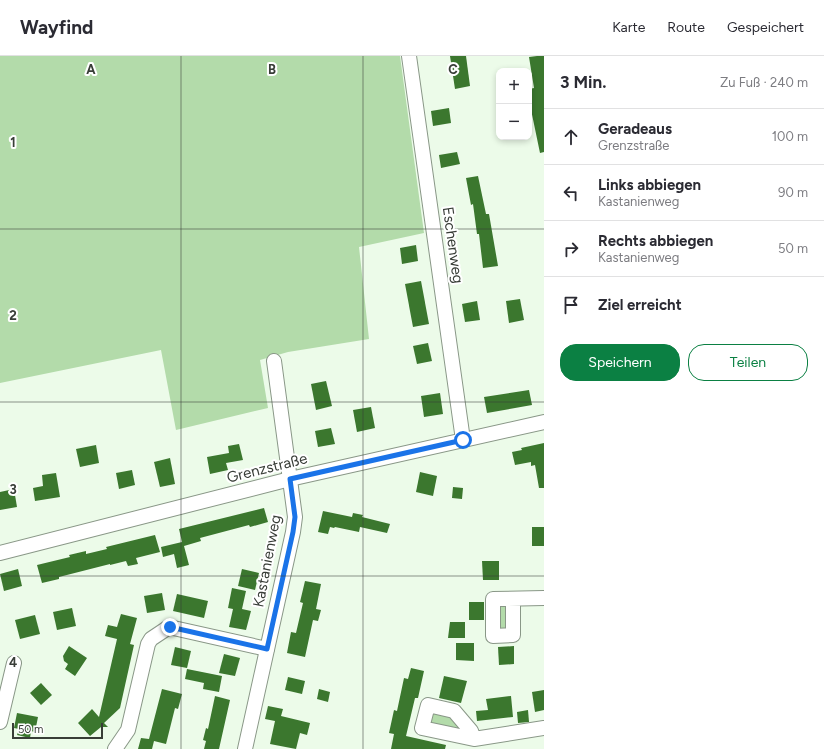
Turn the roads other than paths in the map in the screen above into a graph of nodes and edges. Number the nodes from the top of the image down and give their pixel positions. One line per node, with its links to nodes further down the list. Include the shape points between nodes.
1 (409, 56): 4 (street, Eschenweg)
2 (274, 361): 5 (street, Kastanienweg)
3 (544, 422): 4 (street, Grenzstraße)
4 (463, 440): 5 (street, Grenzstraße)
5 (290, 479): 6 (street, Grenzstraße); 9 (street, Kastanienweg, via 294,525)
6 (0, 553)
7 (544, 598): 8 (street)
8 (513, 599)
9 (267, 649): 14 (street, via 170,627 156,636 148,644 128,730); 15 (street, Kastanienweg)
10 (14, 663): 11 (street)
11 (0, 722)
12 (544, 728): 13 (street)
13 (474, 739)
14 (115, 749)
15 (245, 749)

